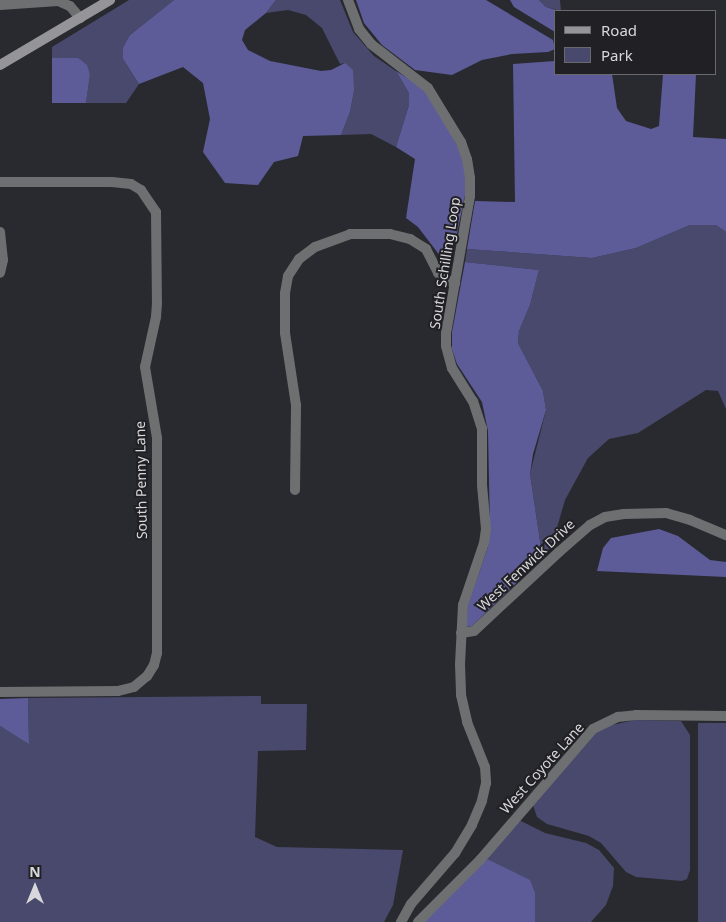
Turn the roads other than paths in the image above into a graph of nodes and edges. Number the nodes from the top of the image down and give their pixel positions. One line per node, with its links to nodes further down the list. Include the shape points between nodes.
1 (110, 0): 4 (street)
2 (348, 0): 9 (street, South Schilling Loop, via 359,29 382,54 428,88 461,142 467,159 470,196)
3 (0, 5): 4 (street, via 58,1 70,6)
4 (80, 18): 5 (street)
5 (0, 65)
6 (0, 182): 13 (street, South Penny Lane, via 131,184 141,190 156,212 157,303 145,367 157,438 154,665 134,687 118,691)
7 (0, 232): 8 (street, via 3,260)
8 (0, 273)
9 (455, 283): 10 (street, via 438,273 426,249 410,239 390,234 368,232 343,236 315,247 299,259 288,276 285,294 285,332 296,405); 12 (street, South Schilling Loop, via 446,346 452,368 473,401 482,428 486,529 463,606)
10 (295, 490)
11 (726, 535): 12 (street, West Fenwick Drive, via 666,514 605,517 590,525 474,631)
12 (461, 633): 15 (street, South Schilling Loop, via 461,695 467,722 485,767 486,783 482,801 464,839 411,904)
13 (0, 692)
14 (726, 716): 16 (street, West Coyote Lane, via 636,715 618,717 593,730 480,860)
15 (401, 922)
16 (418, 922)

